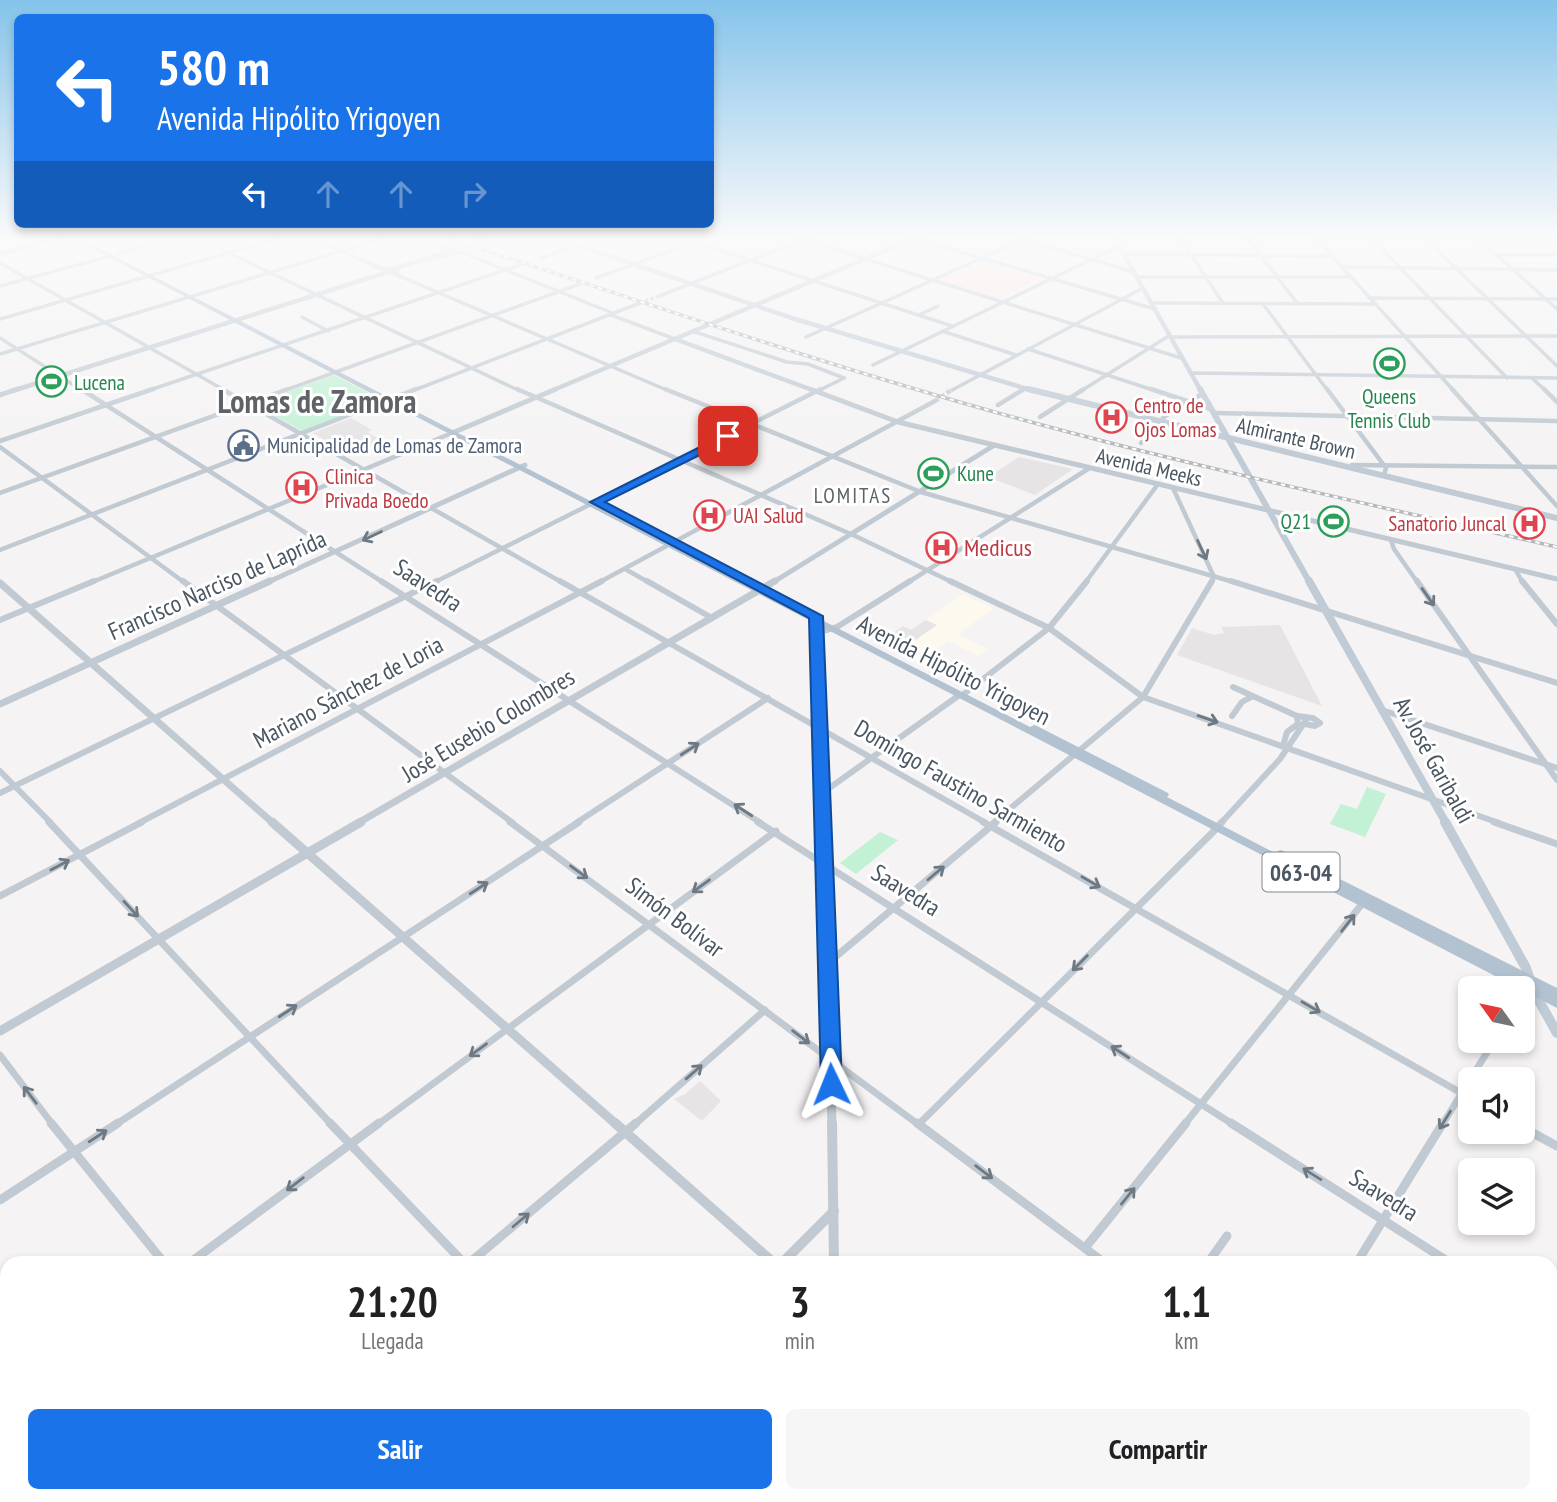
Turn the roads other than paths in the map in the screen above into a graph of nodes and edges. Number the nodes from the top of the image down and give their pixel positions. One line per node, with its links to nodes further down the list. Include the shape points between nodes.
1 (41, 307): 33 (street)
2 (77, 307): 35 (street, Domingo Faustino Sarmiento)
3 (158, 307): 35 (street)
4 (216, 307): 34 (main road, Avenida Hipólito Yrigoyen / 063-04)
5 (277, 307): 34 (street)
6 (345, 307): 32 (street)
7 (401, 307): 32 (street)
8 (471, 307): 29 (street)
9 (517, 307): 29 (street)
10 (596, 307): 27 (street)
11 (628, 307): 27 (street)
12 (629, 307): 27 (street)
13 (633, 307): 30 (street)
14 (752, 307): 40 (street)
15 (764, 307): 38 (main road, Almirante Brown)
16 (874, 307): 38 (street)
17 (895, 307): 28 (street)
18 (936, 307): 28 (street)
19 (991, 307): 37 (street)
20 (1018, 307): 36 (street)
21 (1105, 307): 36 (street)
22 (1154, 307): 46 (main road, Av. José Garibaldi)
23 (1264, 307): 47 (street)
24 (1377, 307): 42 (street)
25 (1438, 307): 43 (street)
26 (1496, 307): 44 (street)
27 (610, 313): 30 (street); 50 (street)
28 (919, 315): 37 (street)
29 (492, 316): 50 (street); 52 (street)
30 (619, 316): 51 (street)
31 (302, 317): 39 (street)
32 (368, 318): 39 (street); 52 (street)
33 (0, 319)
34 (239, 319): 53 (main road, Avenida Hipólito Yrigoyen / 063-04); 54 (street)
35 (105, 323): 54 (street, Domingo Faustino Sarmiento); 56 (street)
36 (1073, 324): 55 (street); 57 (street)
37 (952, 326): 41 (street)
38 (829, 327): 48 (street); 58 (main road, Almirante Brown)
39 (328, 331): 53 (street)
40 (692, 331): 51 (street); 79 (street, via 844,377)
41 (942, 331): 58 (street); 60 (street)
42 (1401, 335): 43 (street); 47 (street); 73 (street)
43 (1466, 335): 44 (street); 74 (street)
44 (1526, 335): 45 (street); 64 (street)
45 (1557, 335)
46 (1169, 336): 47 (street); 55 (street); 61 (main road, Av. José Garibaldi)
47 (1285, 336): 71 (street)
48 (806, 337)
49 (0, 338): 56 (street, Saavedra)
50 (548, 339): 63 (street); 65 (street)
51 (675, 339): 63 (street); 79 (street, Avenida Meeks)
52 (419, 342): 65 (street); 66 (street)
53 (287, 344): 66 (main road, Avenida Hipólito Yrigoyen / 063-04); 68 (street)
54 (150, 348): 68 (street, Domingo Faustino Sarmiento); 72 (street)
55 (1149, 348): 61 (street); 70 (street)
56 (18, 349): 59 (street); 72 (street, Saavedra)
57 (1028, 349): 60 (street); 70 (street)
58 (904, 350): 62 (street); 69 (main road, Almirante Brown)
59 (0, 354)
60 (1016, 355): 69 (street)
61 (1181, 358): 67 (main road, Av. José Garibaldi)
62 (873, 365)
63 (610, 366): 82 (street); 98 (street)
64 (1557, 366)
65 (475, 368): 82 (street); 84 (street)
66 (339, 371): 84 (main road, Avenida Hipólito Yrigoyen / 063-04); 88 (street)
67 (1190, 373): 71 (street); 80 (main road, Av. José Garibaldi)
68 (197, 374): 88 (street, Domingo Faustino Sarmiento); 89 (street)
69 (982, 374): 77 (main road, Almirante Brown); 78 (street); 83 (main road, Almirante Brown)
70 (1107, 374): 83 (street); 86 (street)
71 (1315, 375): 73 (street); 92 (street)
72 (60, 376): 81 (street); 89 (street, Saavedra)
73 (1440, 377): 74 (street); 94 (street)
74 (1507, 378): 75 (street)
75 (1532, 378): 76 (street); 87 (street)
76 (1557, 378)
77 (1026, 388): 83 (main road, Almirante Brown); 90 (street)
78 (954, 389)
79 (818, 392): 97 (street, Avenida Meeks); 98 (street)
80 (1202, 394): 86 (street); 91 (main road, Av. José Garibaldi)
81 (0, 395)
82 (535, 398): 99 (street); 108 (street)
83 (1068, 399): 93 (street); 95 (main road, Almirante Brown)
84 (392, 400): 99 (main road, Avenida Hipólito Yrigoyen / 063-04); 100 (street)
85 (935, 401): 97 (street, Mariano Sánchez de Loria)
86 (1187, 401): 91 (street); 95 (street)
87 (1557, 401)
88 (248, 404): 100 (street, Domingo Faustino Sarmiento); 101 (street)
89 (106, 405): 101 (street, Saavedra); 103 (street)
90 (998, 405)
91 (1212, 411): 92 (street); 102 (main road, Av. José Garibaldi)
92 (1348, 416): 94 (street); 109 (street)
93 (1040, 417)
94 (1479, 420): 96 (street); 112 (street)
95 (1160, 421): 102 (main road, Almirante Brown); 104 (street)
96 (1557, 421)
97 (898, 422): 105 (street, Avenida Meeks); 107 (street, Mariano Sánchez de Loria)
98 (751, 425): 107 (street); 108 (street)
99 (455, 432): 111 (main road, Avenida Hipólito Yrigoyen / 063-04); 114 (street)
100 (303, 434): 114 (street, Domingo Faustino Sarmiento); 116 (street)
101 (156, 437): 116 (street, Saavedra); 118 (street)
102 (1227, 437): 110 (main road, Almirante Brown); 117 (main road, Almirante Brown); 128 (main road, Av. José Garibaldi)
103 (0, 442)
104 (1141, 443)
105 (993, 446): 115 (street, Avenida Meeks); 121 (street, José Eusebio Colombres)
106 (0, 447): 118 (street, Simón Bolívar)
107 (833, 457): 121 (street); 123 (street, Mariano Sánchez de Loria)
108 (681, 460): 123 (street); 124 (street)
109 (1383, 464): 110 (street); 112 (street); 117 (street)
110 (1352, 465): 117 (main road, Almirante Brown)
111 (522, 467): 124 (main road, Avenida Hipólito Yrigoyen / 063-04); 126 (street, Francisco Narciso de Laprida)
112 (1522, 467): 113 (street); 125 (street)
113 (1557, 467)
114 (366, 469): 126 (street, Domingo Faustino Sarmiento); 127 (street)
115 (1088, 469): 119 (street, Avenida Meeks); 131 (street)
116 (208, 470): 127 (street, Saavedra); 129 (street)
117 (1385, 474): 130 (main road, Almirante Brown)
118 (41, 478): 122 (street); 129 (street, Simón Bolívar)
119 (1158, 484): 120 (street, Avenida Meeks); 136 (street)
120 (1173, 488): 128 (street, Avenida Meeks); 143 (street, one-way to 143)
121 (921, 492): 131 (street); 132 (street, José Eusebio Colombres)
122 (0, 493)
123 (762, 495): 132 (street); 134 (street, Mariano Sánchez de Loria)
124 (593, 503): 134 (main road, Avenida Hipólito Yrigoyen / 063-04); 135 (street)
125 (1557, 506)
126 (434, 508): 135 (street, Domingo Faustino Sarmiento); 138 (street, Francisco Narciso de Laprida, one-way to 138)
127 (270, 509): 138 (street, Saavedra); 139 (street)
128 (1269, 511): 133 (street, Avenida Meeks); 151 (main road, Av. José Garibaldi)
129 (92, 515): 137 (street); 139 (street, Simón Bolívar)
130 (1557, 516)
131 (1011, 518): 136 (street); 142 (street)
132 (853, 535): 142 (street); 146 (street, José Eusebio Colombres)
133 (1391, 540): 141 (street, Avenida Meeks); 161 (street, one-way to 161)
134 (671, 545): 140 (street, Mariano Sánchez de Loria); 146 (main road, Avenida Hipólito Yrigoyen / 063-04)
135 (504, 547): 147 (street, Domingo Faustino Sarmiento); 148 (street)
136 (1114, 547): 143 (street); 157 (street)
137 (0, 550)
138 (338, 552): 148 (street, Saavedra); 149 (street, Francisco Narciso de Laprida)
139 (150, 558): 149 (street, Simón Bolívar); 150 (street)
140 (625, 569): 147 (street, Mariano Sánchez de Loria); 152 (street)
141 (1515, 569): 144 (street, Avenida Meeks); 155 (street)
142 (927, 570): 156 (street); 157 (street)
143 (1214, 577): 151 (street); 167 (street)
144 (1557, 579)
145 (0, 583): 150 (street)
146 (760, 590): 152 (street, José Eusebio Colombres); 153 (main road, Avenida Hipólito Yrigoyen / 063-04)
147 (582, 592): 159 (street, Domingo Faustino Sarmiento); 160 (street, Mariano Sánchez de Loria)
148 (407, 596): 160 (street, Saavedra); 162 (street)
149 (217, 606): 162 (street, Simón Bolívar); 163 (street, Francisco Narciso de Laprida)
150 (29, 608): 154 (street); 163 (street)
151 (1324, 608): 161 (street); 173 (main road, Av. José Garibaldi)
152 (712, 618): 159 (street, José Eusebio Colombres)
153 (816, 619): 156 (main road, Avenida Hipólito Yrigoyen / 063-04); 158 (street)
154 (0, 620)
155 (1557, 624)
156 (834, 628): 158 (street); 166 (main road, Avenida Hipólito Yrigoyen / 063-04)
157 (1049, 628): 166 (street); 167 (street)
158 (817, 633): 177 (street)
159 (668, 642): 169 (street, Domingo Faustino Sarmiento); 170 (street, José Eusebio Colombres)
160 (482, 644): 170 (street, Saavedra); 172 (street, Mariano Sánchez de Loria)
161 (1469, 654): 164 (street); 182 (street)
162 (284, 655): 172 (street, Simón Bolívar); 175 (street)
163 (91, 663): 171 (street, Francisco Narciso de Laprida); 175 (street)
164 (1557, 682)
165 (1233, 687): 168 (street)
166 (962, 694): 179 (main road, Avenida Hipólito Yrigoyen / 063-04); 180 (street)
167 (1143, 697): 178 (street, one-way to 178); 179 (street)
168 (1251, 697): 174 (street); 176 (street)
169 (768, 698): 177 (street, Domingo Faustino Sarmiento); 181 (street, one-way to 169)
170 (568, 699): 181 (street, Saavedra); 185 (street, José Eusebio Colombres)
171 (0, 704)
172 (358, 709): 185 (street, Simón Bolívar); 186 (street, Mariano Sánchez de Loria)
173 (1382, 710): 182 (street); 191 (main road, Av. José Garibaldi)
174 (1232, 716)
175 (154, 718): 186 (street); 188 (street)
176 (1302, 719): 178 (street); 178 (street, via 1287,732)
177 (819, 727): 180 (street, Domingo Faustino Sarmiento); 190 (street)
178 (1286, 747): 191 (street); 193 (street)
179 (1078, 754): 192 (street); 193 (main road, Avenida Hipólito Yrigoyen / 063-04)
180 (872, 758): 190 (street); 192 (street, Domingo Faustino Sarmiento)
181 (669, 763): 194 (street, Saavedra, one-way to 181); 196 (street)
182 (1546, 765): 183 (street); 187 (street)
183 (1557, 768)
184 (0, 771): 188 (street)
185 (446, 773): 196 (street, Simón Bolívar); 197 (street, José Eusebio Colombres)
186 (223, 779): 197 (street); 198 (street, Mariano Sánchez de Loria)
187 (1557, 780)
188 (14, 786): 189 (street); 198 (street)
189 (0, 793)
190 (821, 794): 199 (street)
191 (1433, 799): 195 (street); 210 (main road, Av. José Garibaldi)
192 (992, 825): 202 (street, one-way to 192); 203 (street, Domingo Faustino Sarmiento, one-way to 203)
193 (1218, 826): 201 (main road, Avenida Hipólito Yrigoyen / 063-04); 203 (street); 209 (main road, Avenida Hipólito Yrigoyen / 063-04)
194 (776, 831): 199 (street, Saavedra); 204 (street, one-way to 204)
195 (1557, 844)
196 (543, 846): 204 (street, Simón Bolívar, one-way to 204); 205 (street, one-way to 196)
197 (307, 853): 205 (street); 206 (street, José Eusebio Colombres)
198 (81, 854): 200 (street, Mariano Sánchez de Loria, one-way to 198); 206 (street, one-way to 206)
199 (824, 862): 202 (street, Saavedra); 207 (street)
200 (0, 896)
201 (1362, 904): 208 (main road, Avenida Hipólito Yrigoyen / 063-04); 214 (street, one-way to 201)
202 (895, 908): 207 (street); 216 (street, Saavedra)
203 (1136, 908): 214 (street, Domingo Faustino Sarmiento); 216 (street, one-way to 216)
204 (650, 924): 218 (street, Simón Bolívar); 219 (street)
205 (403, 938): 219 (street); 222 (street, one-way to 205)
206 (160, 939): 220 (street, José Eusebio Colombres); 222 (street)
207 (827, 964): 224 (street)
208 (1501, 976)
209 (1502, 976)
210 (1527, 976)
211 (1535, 991): 213 (main road, Avenida Hipólito Yrigoyen / 063-04)
212 (1535, 993): 217 (main road, Avenida Hipólito Yrigoyen / 063-04)
213 (1557, 993)
214 (1290, 996): 225 (street, Domingo Faustino Sarmiento, one-way to 225); 226 (street)
215 (1535, 1000): 221 (main road, Av. José Garibaldi)
216 (1042, 1002): 226 (street, Saavedra, one-way to 216); 228 (street)
217 (1557, 1003)
218 (765, 1010): 224 (street, Simón Bolívar, one-way to 224); 229 (street, one-way to 218)
219 (508, 1028): 229 (street); 231 (street, one-way to 231)
220 (0, 1031)
221 (1557, 1033)
222 (248, 1037): 231 (street); 233 (street, one-way to 222)
223 (0, 1055): 233 (street, one-way to 223)
224 (831, 1059): 228 (street, Simón Bolívar); 235 (street)
225 (1458, 1090)
226 (1202, 1105): 236 (street, Saavedra, one-way to 226); 238 (street, one-way to 226)
227 (1458, 1107): 236 (street, one-way to 236)
228 (919, 1124): 238 (street, Simón Bolívar, one-way to 238)
229 (626, 1132): 242 (street, one-way to 229); 243 (street)
230 (1535, 1134): 232 (street)
231 (351, 1143): 240 (street, one-way to 240); 241 (street)
232 (1557, 1146)
233 (73, 1152): 234 (street); 239 (street)
234 (0, 1200)
235 (835, 1210): 244 (street); 245 (street)
236 (1384, 1219): 248 (street); 249 (street, Saavedra)
237 (1227, 1236): 247 (street)
238 (1085, 1248): 246 (street, Simón Bolívar)
239 (158, 1256)
240 (199, 1256)
241 (459, 1256)
242 (477, 1256)
243 (766, 1256)
244 (789, 1256)
245 (834, 1256)
246 (1096, 1256)
247 (1213, 1256)
248 (1361, 1256)
249 (1440, 1256)

